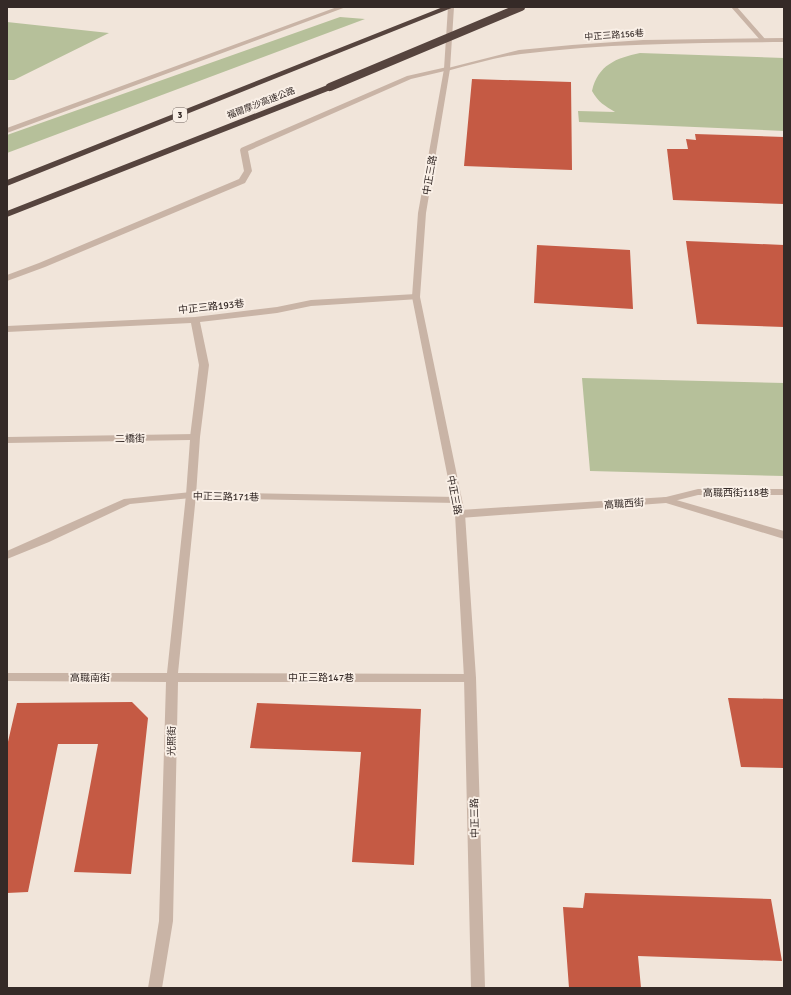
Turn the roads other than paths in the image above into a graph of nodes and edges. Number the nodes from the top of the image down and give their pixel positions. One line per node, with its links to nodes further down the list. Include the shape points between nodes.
1 (343, 7): 8 (street)
2 (451, 7): 7 (street, 中正三路); 9 (highway, 福爾摩沙高速公路 / 3)
3 (521, 7): 10 (highway, 福爾摩沙高速公路, bridge, via 330,87)
4 (734, 7): 5 (street)
5 (763, 40): 6 (street, 中正三路156巷); 7 (street, 中正三路156巷, via 643,42 572,47 519,52)
6 (784, 40)
7 (447, 68): 11 (street, 中正三路156巷, via 409,77 244,150 248,171 242,182); 12 (street, 中正三路, via 422,213)
8 (7, 131)
9 (7, 183)
10 (7, 214)
11 (7, 278)
12 (416, 297): 13 (street, 中正三路193巷, via 311,303); 19 (street, 中正三路)
13 (195, 320): 14 (street, 中正三路193巷); 15 (street, via 204,365)
14 (7, 329)
15 (195, 437): 16 (street, 二橋街); 18 (street)
16 (7, 440)
17 (784, 492): 20 (street, 高職西街118巷, via 698,492)
18 (191, 495): 19 (street, 中正三路171巷); 23 (street, 中正三路171巷, via 128,501); 24 (street, 光照街)
19 (457, 500): 21 (street, 中正三路)
20 (666, 500): 21 (street, 高職西街); 22 (street, 高職西街)
21 (460, 514): 26 (street, 中正三路)
22 (784, 535)
23 (7, 555)
24 (172, 677): 25 (street, 高職南街); 26 (street, 中正三路147巷); 27 (street, 光照街, via 166,921)
25 (7, 678)
26 (470, 678): 28 (street, 中正三路)
27 (155, 988)
28 (478, 988)

